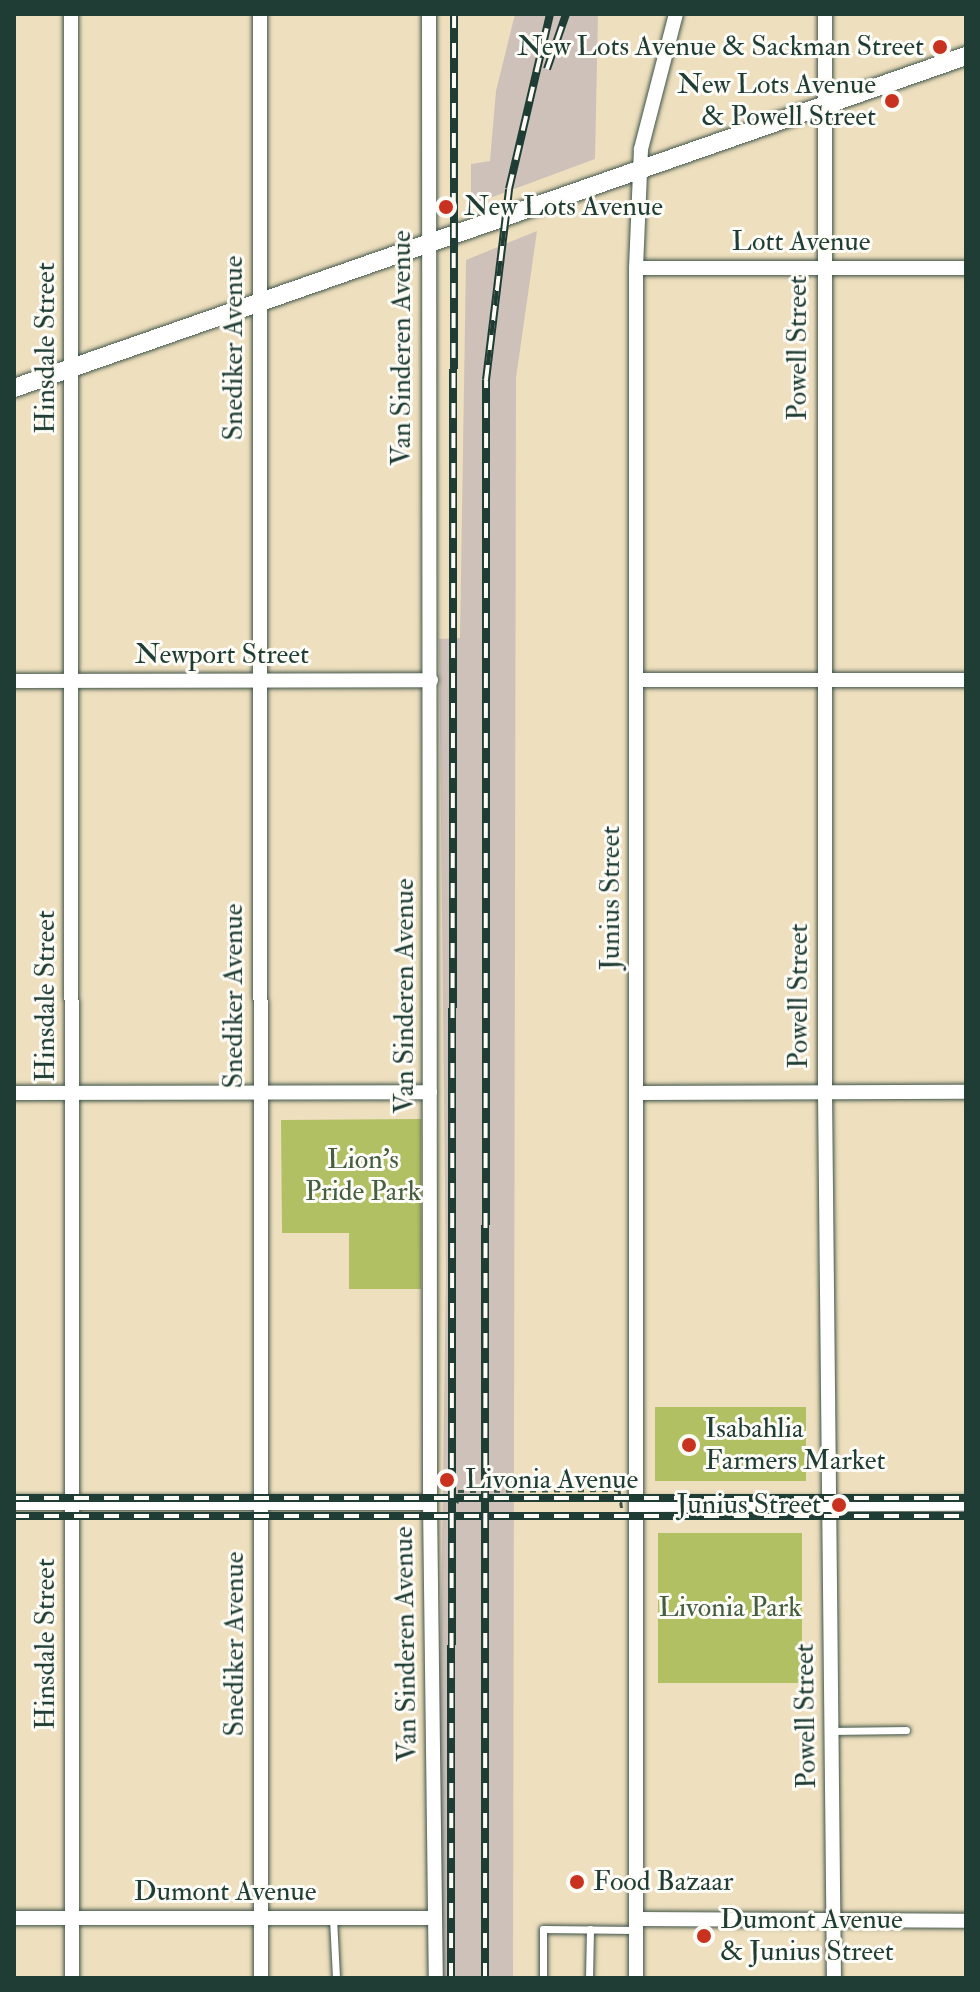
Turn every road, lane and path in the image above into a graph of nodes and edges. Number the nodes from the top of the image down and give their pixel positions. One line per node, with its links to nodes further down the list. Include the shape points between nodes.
1 (71, 14): 14 (street, Hinsdale Street)
2 (260, 14): 13 (street, Snediker Avenue)
3 (429, 14): 9 (street, Van Sinderen Avenue)
4 (676, 14): 8 (street, Junius Street, via 646,124)
5 (825, 14): 7 (street, Powell Street)
6 (966, 56): 7 (street)
7 (825, 105): 8 (street); 11 (street, Powell Street)
8 (640, 171): 9 (street); 10 (street, Junius Street)
9 (427, 244): 13 (street); 16 (street, Van Sinderen Avenue)
10 (636, 268): 11 (street, Lott Avenue); 17 (street, Junius Street)
11 (824, 268): 12 (street, Lott Avenue); 18 (street, Powell Street)
12 (966, 268)
13 (260, 302): 14 (street); 22 (street, Snediker Avenue)
14 (72, 368): 15 (street); 21 (street, Hinsdale Street)
15 (14, 388)
16 (431, 680): 22 (street, Newport Street); 23 (street, Van Sinderen Avenue)
17 (637, 680): 18 (street); 28 (street, Junius Street)
18 (825, 680): 19 (street); 29 (street, Powell Street)
19 (966, 680)
20 (14, 681): 21 (street, Newport Street)
21 (72, 681): 22 (street, Newport Street); 26 (street, Hinsdale Street)
22 (260, 681): 27 (street, Snediker Avenue)
23 (430, 1092): 27 (street); 31 (street, Van Sinderen Avenue)
24 (966, 1092): 29 (street)
25 (14, 1093): 26 (street)
26 (72, 1093): 27 (street); 33 (street, Hinsdale Street)
27 (260, 1093): 34 (street, Snediker Avenue)
28 (637, 1093): 29 (street); 37 (street, Junius Street)
29 (825, 1093): 35 (street, Powell Street)
30 (619, 1490): 31 (path, bridge, via 458,1491 457,1503)
31 (434, 1501): 34 (street); 44 (street, Van Sinderen Avenue)
32 (14, 1503): 33 (street)
33 (72, 1503): 34 (street); 41 (street, Hinsdale Street)
34 (261, 1503): 42 (street, Snediker Avenue)
35 (827, 1504): 36 (street); 37 (street); 39 (street, Powell Street)
36 (966, 1504)
37 (638, 1505): 47 (street, Junius Street)
38 (906, 1730): 39 (lane)
39 (833, 1731): 45 (street, Powell Street)
40 (14, 1918): 41 (street, Dumont Avenue)
41 (72, 1918): 42 (street, Dumont Avenue); 49 (street, Hinsdale Street)
42 (261, 1918): 43 (street, Dumont Avenue); 50 (street, Snediker Avenue)
43 (333, 1918): 44 (street, Dumont Avenue); 51 (lane)
44 (435, 1918): 52 (street, Van Sinderen Avenue)
45 (834, 1920): 46 (street); 47 (street); 56 (street, Powell Street)
46 (966, 1921)
47 (636, 1924): 48 (lane); 55 (street, Junius Street)
48 (590, 1929): 53 (lane, via 543,1929); 54 (lane)
49 (72, 1978)
50 (261, 1978)
51 (336, 1978)
52 (436, 1978)
53 (543, 1978)
54 (589, 1978)
55 (636, 1978)
56 (834, 1978)

